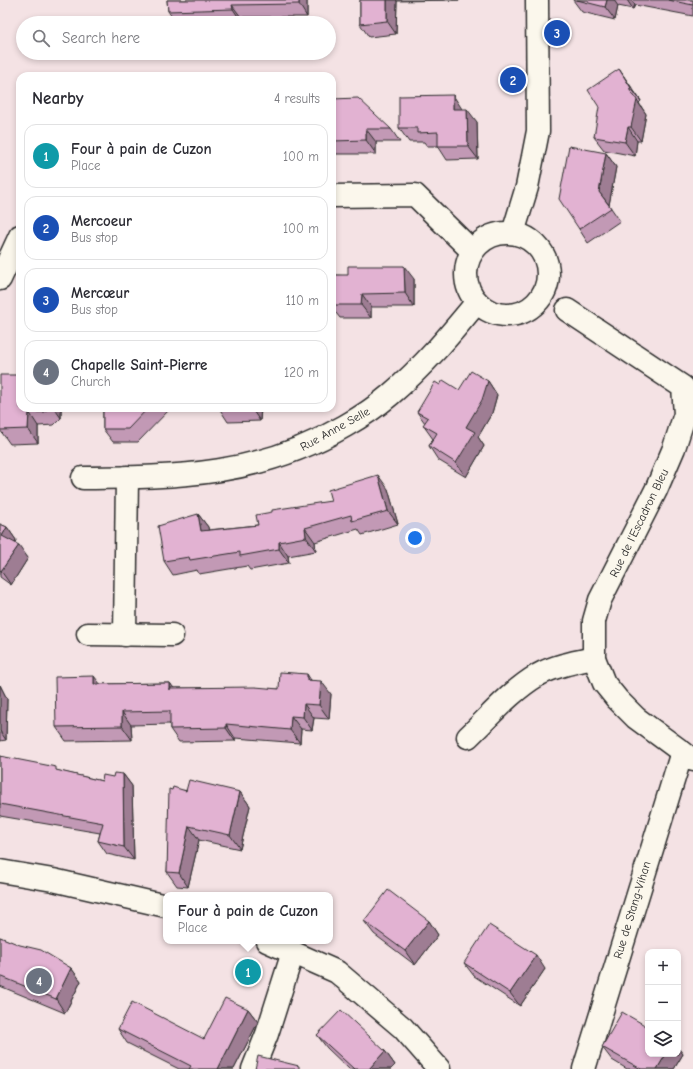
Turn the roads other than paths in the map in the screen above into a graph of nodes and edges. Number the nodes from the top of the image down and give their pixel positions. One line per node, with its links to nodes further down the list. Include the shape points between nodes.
1 (538, 0): 3 (street, via 538,131 527,187)
2 (336, 196): 5 (street, via 415,195)
3 (513, 233): 5 (street, via 491,236 480,242); 8 (street, via 536,245 544,255 548,279 542,294 537,302 526,310 514,314 500,314 488,310)
4 (16, 242): 6 (street)
5 (472, 251): 8 (street, via 467,261 466,277 471,294)
6 (5, 258): 7 (street)
7 (0, 279)
8 (477, 302): 11 (street, Rue Anne Selle, via 439,348 389,396 314,443 246,466 201,473)
9 (567, 310): 10 (street, Rue de l'Escadron Bleu)
10 (688, 384): 16 (street, Rue de l'Escadron Bleu, via 685,414 674,448 656,490 600,600 594,621)
11 (127, 477): 12 (street, Rue Anne Selle); 14 (street)
12 (84, 478)
13 (88, 634): 14 (street)
14 (125, 635): 15 (street)
15 (172, 635)
16 (594, 658): 17 (street, via 538,675 509,697); 18 (street, Rue de l'Escadron Bleu, via 604,682 617,699 636,718)
17 (468, 737)
18 (687, 756): 25 (street, Rue de Stang-Vihan)
19 (0, 871): 20 (street, via 53,880)
20 (163, 905)
21 (274, 944): 22 (street)
22 (294, 952): 23 (street); 24 (street, via 337,972 403,1028)
23 (253, 1069)
24 (439, 1069)
25 (584, 1069)

